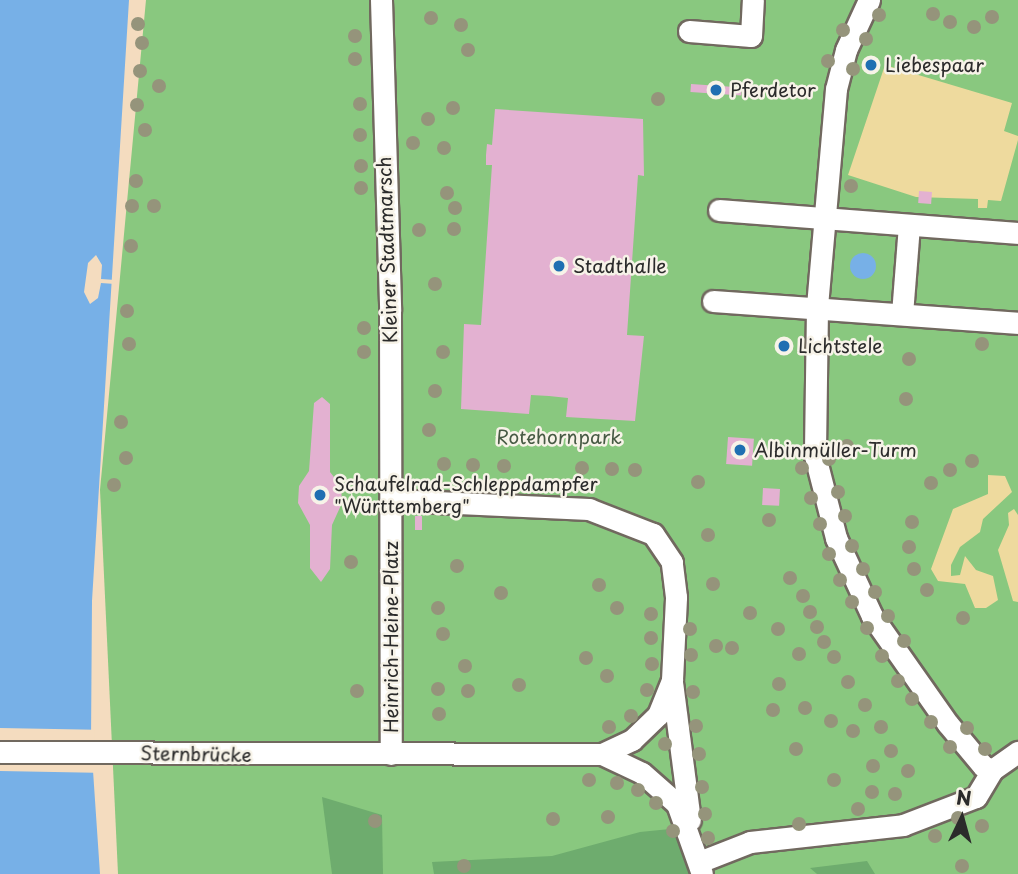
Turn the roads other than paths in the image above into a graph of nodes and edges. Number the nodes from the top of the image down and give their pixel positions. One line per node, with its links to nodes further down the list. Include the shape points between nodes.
1 (381, 0): 13 (street, Kleiner Stadtmarsch)
2 (753, 0): 4 (street, via 751,36)
3 (869, 0): 6 (street, via 838,79)
4 (689, 31)
5 (719, 210): 6 (street)
6 (824, 219): 7 (street); 10 (street)
7 (909, 225): 8 (street); 11 (street)
8 (1018, 233)
9 (713, 301): 10 (street)
10 (817, 309): 11 (street); 19 (street, via 815,456 844,559 902,665 983,766)
11 (902, 314): 12 (street)
12 (1018, 323)
13 (392, 500): 14 (street, Heinrich-Heine-Platz, via 590,509 653,534 674,569); 17 (street, Heinrich-Heine-Platz)
14 (671, 680): 18 (street, Heinrich-Heine-Platz, via 659,715 643,732); 20 (street, via 684,748)
15 (0, 752): 17 (street, Sternbrücke)
16 (1018, 752): 19 (street)
17 (391, 754): 18 (street, Heinrich-Heine-Platz)
18 (602, 754): 20 (street, via 642,773 668,794 684,814)
19 (992, 770): 21 (street, via 976,797 902,825 750,842)
20 (692, 836): 21 (street)
21 (700, 868)

